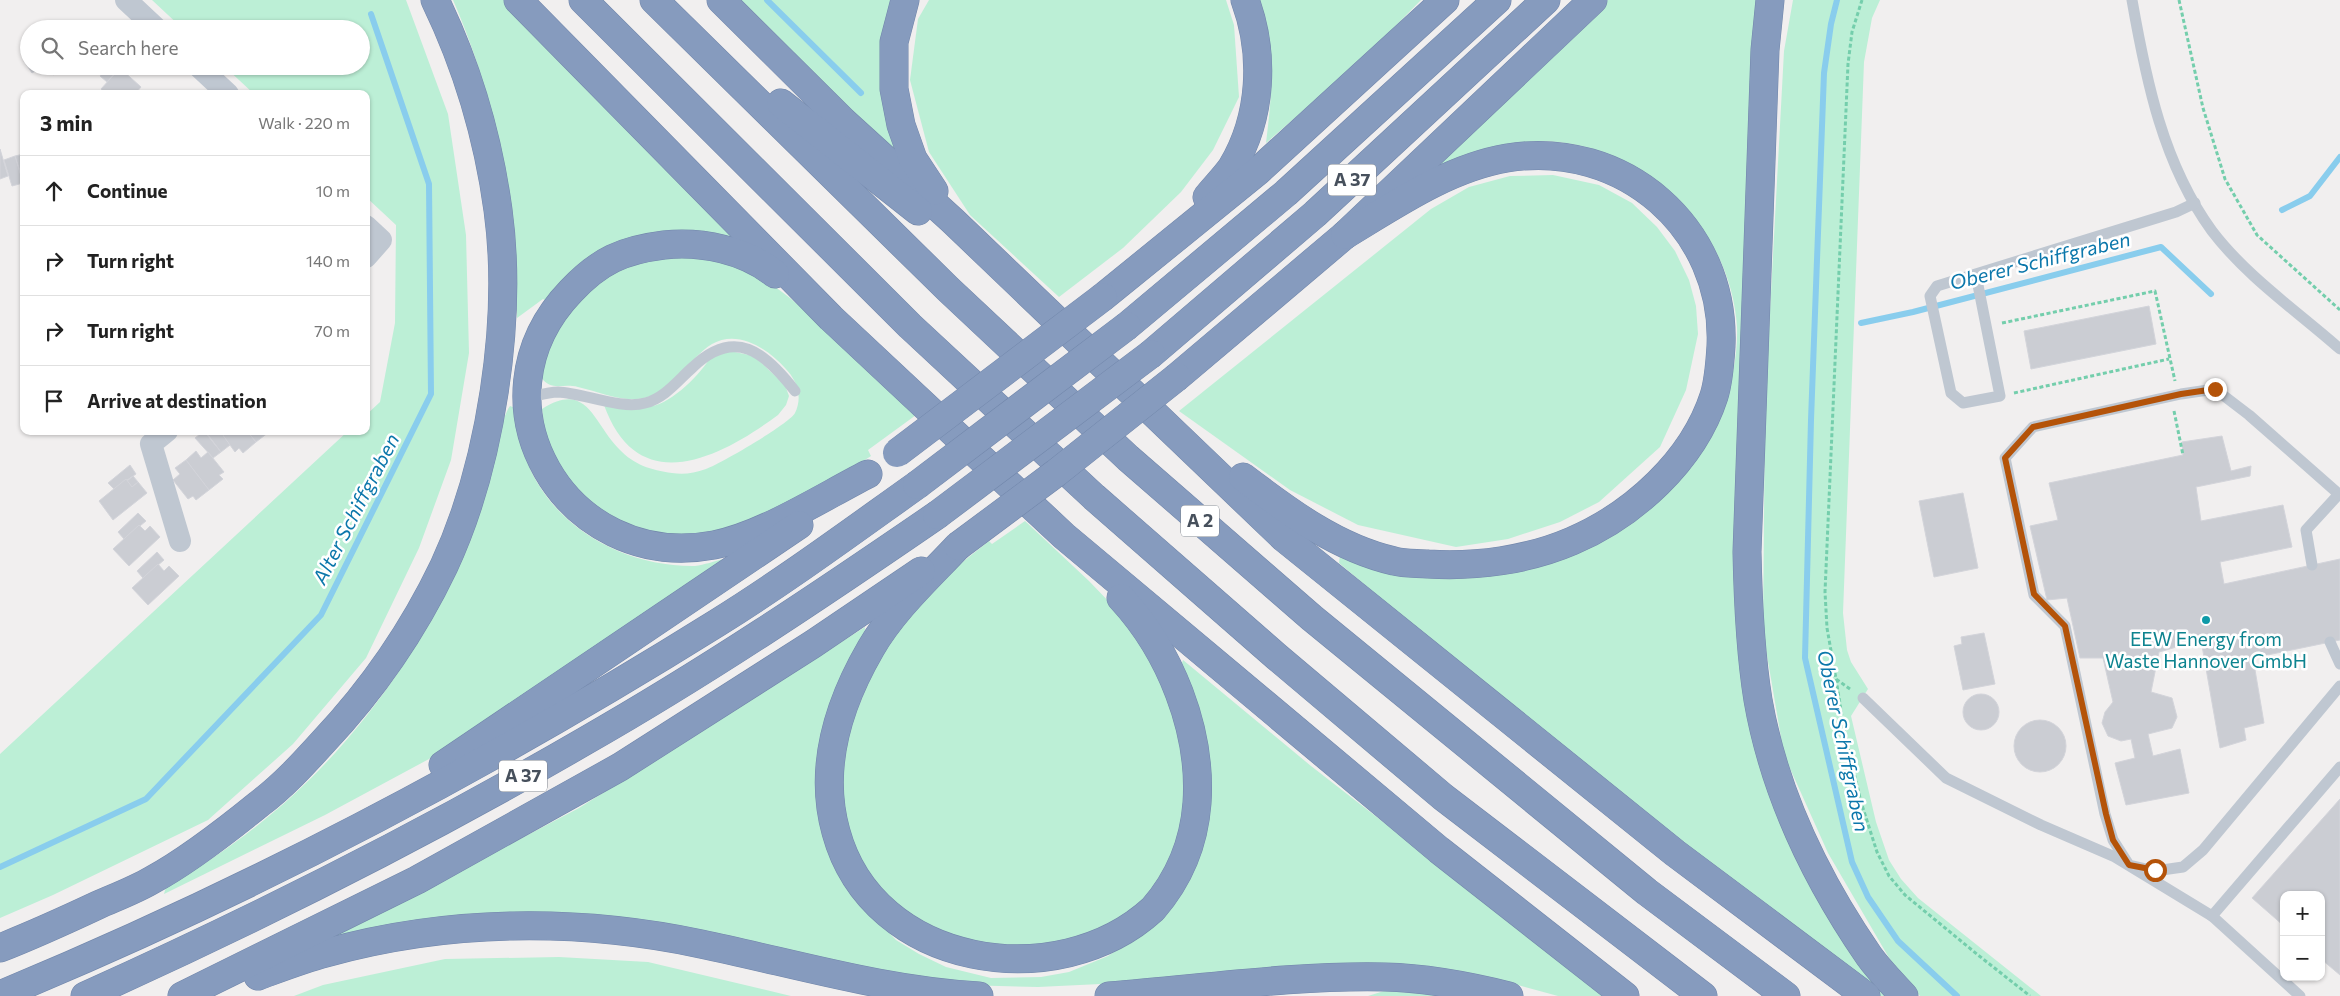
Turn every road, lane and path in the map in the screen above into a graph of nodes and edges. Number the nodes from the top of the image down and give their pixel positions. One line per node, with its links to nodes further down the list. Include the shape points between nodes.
1 (126, 0): 17 (street)
2 (435, 0): 55 (highway, via 453,37 472,91 486,146 498,212 501,280 500,336 488,429 462,522 444,566 391,661 354,709 261,803 153,880)
3 (518, 0): 29 (highway)
4 (583, 0): 64 (highway, A 2, via 910,326 1094,497 1443,797)
5 (654, 0): 28 (highway, via 840,151); 65 (highway, A 2, via 948,289 1128,458 1334,637 1647,892)
6 (721, 0): 21 (highway, via 843,121)
7 (904, 0): 21 (highway, via 894,42 894,89 901,125 913,159)
8 (1245, 0): 25 (highway, via 1253,20 1258,52 1256,97 1247,134 1226,174 1200,206)
9 (1445, 0): 25 (highway, via 1257,172)
10 (1497, 0): 52 (highway, A 37, bridge, via 1286,193 1127,326 917,485 820,555 718,622 441,785)
11 (1546, 0): 57 (highway, A 37, bridge, via 1316,214 1151,354 938,515 742,645 578,745 354,868 206,942)
12 (1593, 0): 23 (highway)
13 (1770, 0): 67 (highway, via 1765,50 1747,542 1749,634 1760,709 1789,811 1839,908 1870,957)
14 (1862, 0): 48 (path, via 1852,32 1848,64 1826,582 1827,628)
15 (2132, 0): 20 (lane, via 2156,115)
16 (2179, 0): 27 (path, via 2204,108 2225,179 2257,235)
17 (147, 20)
18 (208, 75): 19 (street)
19 (224, 90)
20 (2195, 203): 26 (lane, via 2176,212); 31 (lane, via 2213,231 2250,272)
21 (953, 221): 28 (highway)
22 (370, 230): 24 (street, via 381,240)
23 (1345, 234): 37 (highway, via 1418,191 1463,170 1507,158 1555,155 1603,165 1642,185 1672,211 1692,238 1718,299 1722,331 1720,363 1714,396 1698,430 1680,459 1647,494 1613,520 1571,542 1511,560 1453,565 1396,562 1349,546 1294,516); 44 (highway, bridge, via 1178,377)
24 (370, 252)
25 (1138, 267): 40 (highway, bridge)
26 (1976, 275): 30 (lane); 34 (lane, via 1937,286 1930,296 1951,394 1964,403)
27 (2340, 310)
28 (1053, 317): 37 (highway)
29 (831, 318): 36 (highway, via 764,265 727,250 682,243 639,248 608,259 584,277 561,301 542,327 530,359); 42 (highway)
30 (1986, 326): 32 (path, via 2155,291); 34 (lane)
31 (2340, 349)
32 (2169, 359): 34 (path); 35 (path, via 2175,383 2168,384)
33 (795, 391): 36 (lane, via 761,356 747,348 727,346 709,352 660,396 643,404 617,403 556,392)
34 (2000, 396)
35 (2171, 396): 39 (path); 41 (lane, via 2215,389); 53 (lane, via 2033,427 2005,458 2034,594 2065,626 2106,814 2113,840)
36 (526, 398): 40 (highway, via 534,442 551,478 571,504 598,525 633,541 670,548 713,545 755,532)
37 (1163, 420): 66 (highway, via 1284,538 1675,853)
38 (162, 435): 43 (street, via 152,444)
39 (2183, 455)
40 (868, 474): 52 (highway, via 777,541)
41 (2340, 494): 45 (lane, via 2306,530)
42 (1064, 536): 44 (highway, via 1132,610 1162,657 1182,702 1193,739 1198,780 1192,834 1184,861 1166,894 1140,923 1109,945 1076,959 1039,967 1003,968 965,961 932,948 904,930 883,913 847,862 836,832 830,801 830,763 836,726 872,646 891,620); 63 (highway, via 1440,850)
43 (180, 541)
44 (958, 546): 58 (highway, via 620,768 417,880)
45 (2312, 565)
46 (2330, 642): 47 (lane)
47 (2340, 664)
48 (1836, 679): 50 (path); 68 (path, via 1861,802 1877,852 1889,876 1913,901)
49 (2340, 686): 53 (lane, via 2203,850 2183,868 2155,870)
50 (1863, 698): 53 (lane, via 1946,778)
51 (2340, 767): 54 (lane)
52 (336, 839): 56 (highway, A 37, via 198,909)
53 (2129, 865): 54 (lane)
54 (2212, 916): 69 (lane)
55 (0, 948)
56 (0, 995)
57 (85, 996)
58 (182, 996)
59 (197, 996): 60 (highway, via 326,953 448,930 512,925 578,926 638,932 859,980)
60 (980, 996)
61 (1109, 996): 62 (highway, via 1288,980 1386,977 1471,986)
62 (1509, 996)
63 (1625, 996)
64 (1703, 996)
65 (1786, 996)
66 (1866, 996)
67 (1904, 996)
68 (2030, 996)
69 (2300, 996)

